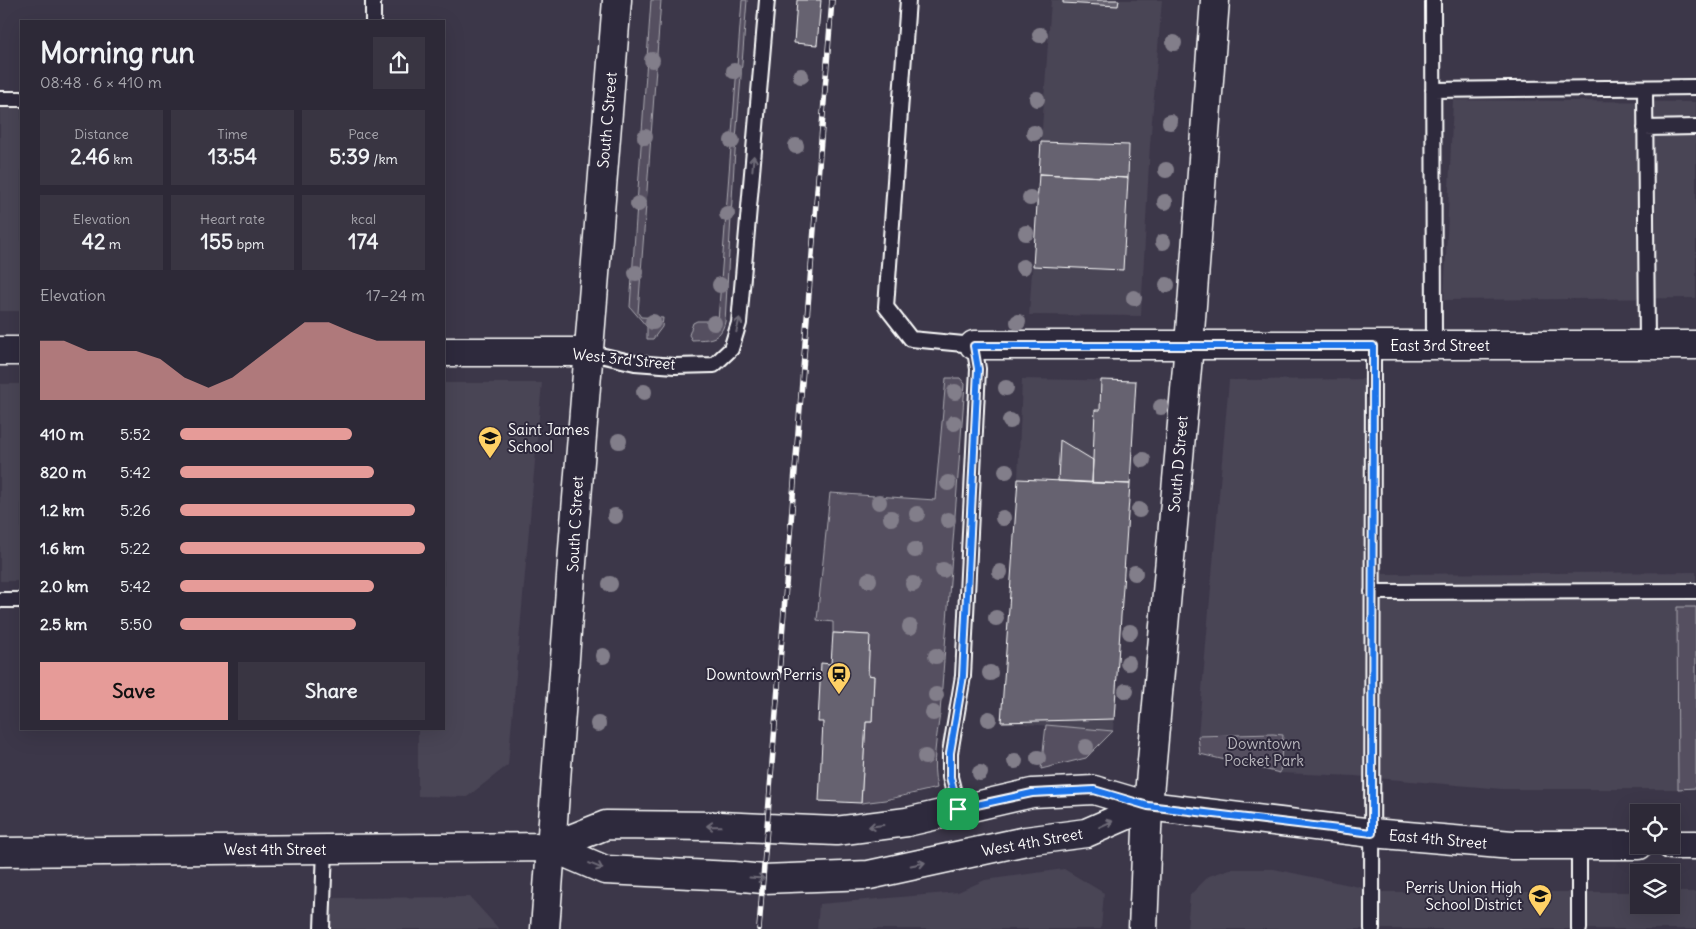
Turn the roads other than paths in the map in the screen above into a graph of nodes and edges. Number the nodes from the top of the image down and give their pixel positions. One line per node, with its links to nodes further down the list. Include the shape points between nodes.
1 (372, 0): 7 (lane)
2 (617, 0): 24 (main road, South C Street)
3 (767, 0): 24 (lane, West 3rd Street, one-way to 3, via 635,363 675,366 714,365 731,349 740,324)
4 (908, 0): 15 (lane, via 886,307 911,339)
5 (1215, 0): 16 (main road, South D Street)
6 (1433, 0): 10 (lane)
7 (373, 20)
8 (1696, 87): 9 (lane)
9 (1645, 88): 10 (lane); 14 (lane)
10 (1433, 90): 18 (lane)
11 (0, 99): 12 (lane)
12 (20, 99)
13 (1696, 127): 14 (lane)
14 (1645, 128): 19 (lane)
15 (974, 346): 16 (main road, East 3rd Street); 30 (lane, via 978,369 963,676 950,753 950,777)
16 (1189, 346): 17 (main road, East 3rd Street); 29 (main road, South D Street)
17 (1373, 346): 18 (main road, East 3rd Street); 26 (lane)
18 (1434, 346): 19 (main road, East 3rd Street)
19 (1647, 346): 20 (main road, East 3rd Street)
20 (1696, 346)
21 (0, 351): 22 (main road)
22 (20, 351)
23 (445, 352): 24 (main road, West 3rd Street)
24 (587, 352): 36 (main road, South C Street)
25 (1696, 591): 26 (lane)
26 (1372, 592): 31 (lane)
27 (0, 600): 28 (lane)
28 (20, 600)
29 (1148, 806): 30 (main road, West 4th Street, via 1094,790 1032,793); 31 (main road, East 4th Street); 36 (main road, West 4th Street, one-way to 29, via 605,870 763,879 869,875 1026,841 1086,833); 41 (main road, South D Street)
30 (958, 809): 36 (main road, West 4th Street, one-way to 36, via 907,822 836,831 606,824)
31 (1372, 833): 32 (main road, East 4th Street, via 1512,845); 42 (lane)
32 (1580, 845): 33 (main road, East 4th Street); 43 (lane)
33 (1630, 845)
34 (1680, 845): 35 (main road)
35 (1696, 845)
36 (551, 847): 37 (main road, West 4th Street); 40 (main road, South C Street)
37 (325, 849): 38 (main road, West 4th Street); 39 (lane)
38 (0, 852)
39 (322, 929)
40 (545, 929)
41 (1144, 929)
42 (1372, 929)
43 (1579, 929)

